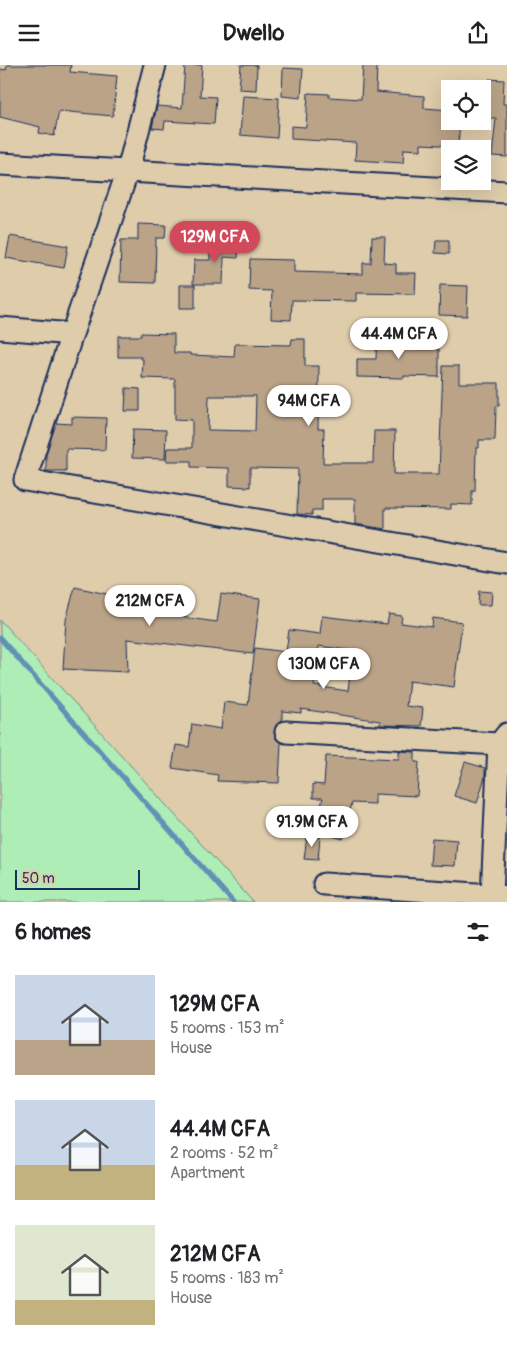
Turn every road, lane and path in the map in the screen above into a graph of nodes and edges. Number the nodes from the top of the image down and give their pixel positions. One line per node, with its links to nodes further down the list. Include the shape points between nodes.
1 (155, 65): 3 (street)
2 (0, 164): 3 (street)
3 (128, 170): 4 (street); 6 (street)
4 (507, 192)
5 (0, 328): 6 (street)
6 (72, 334): 7 (street, via 24,480)
7 (507, 563)
8 (286, 731): 9 (street)
9 (503, 739): 11 (street)
10 (324, 884): 11 (street)
11 (500, 896)

